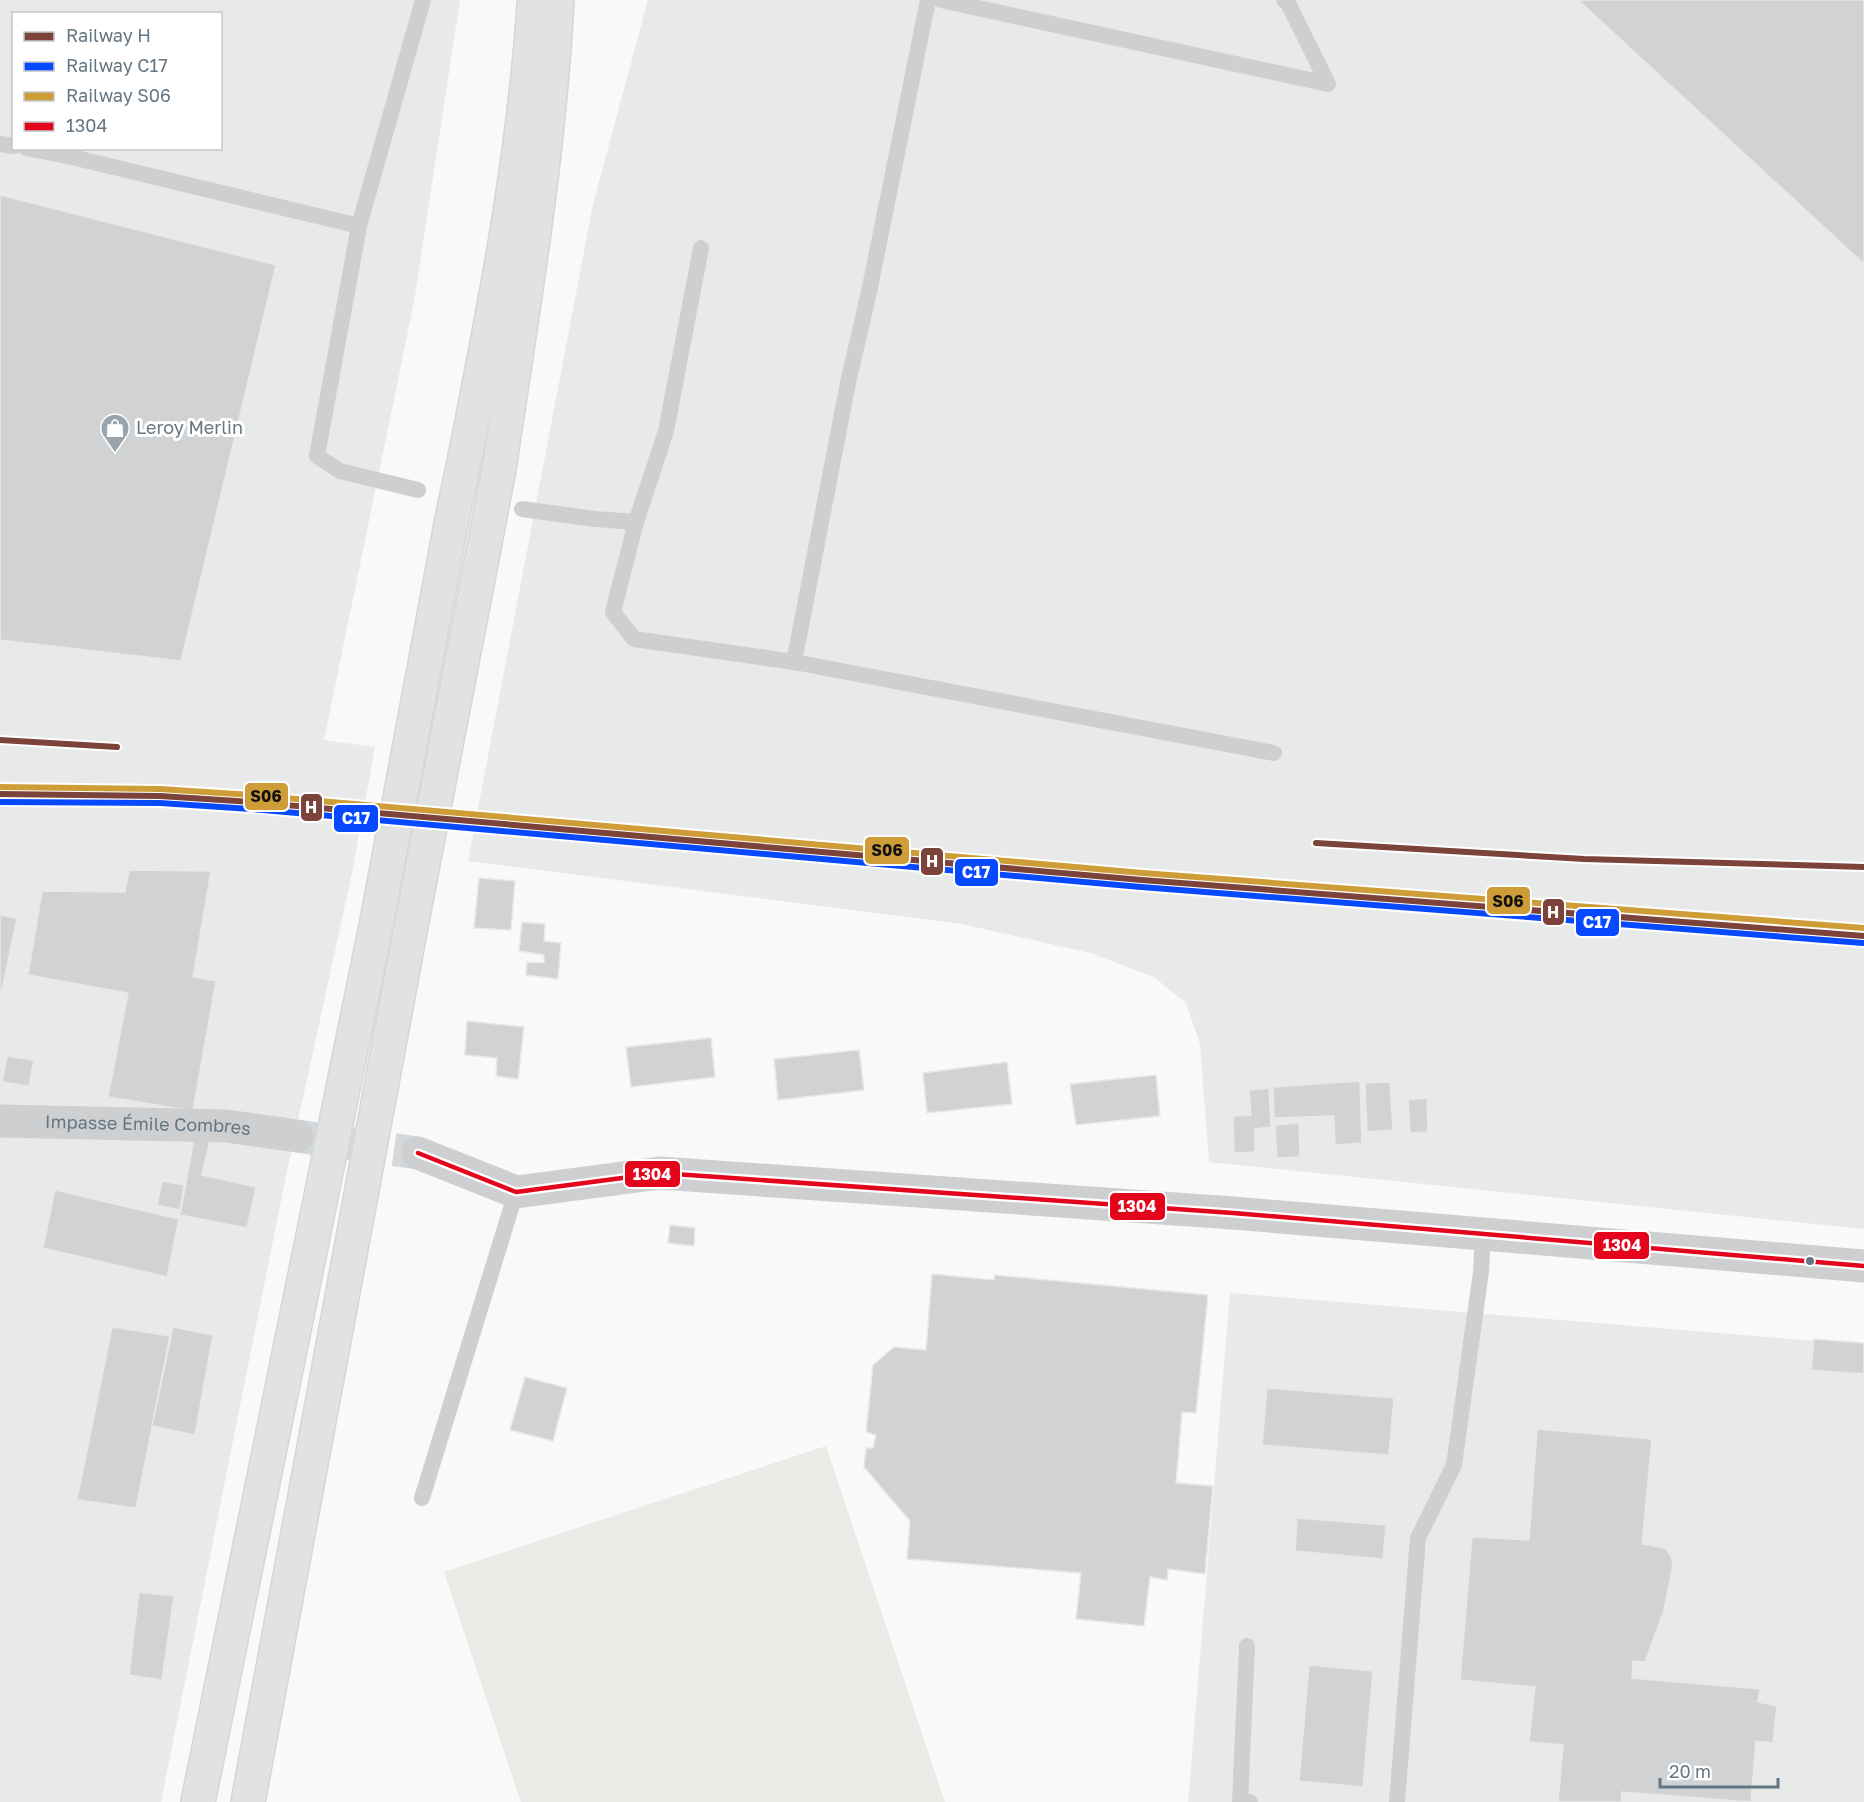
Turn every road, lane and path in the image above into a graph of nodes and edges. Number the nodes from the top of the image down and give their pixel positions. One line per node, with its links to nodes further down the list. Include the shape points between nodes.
1 (423, 0): 8 (lane)
2 (534, 0): 23 (street, bridge, via 531,54 496,299 378,916)
3 (557, 0): 24 (street, bridge, via 537,209 499,469)
4 (928, 0): 13 (lane)
5 (941, 0): 6 (lane, via 1328,84)
6 (1284, 0)
7 (36, 150): 8 (lane)
8 (358, 226): 10 (lane, via 317,456 340,471)
9 (701, 248): 12 (lane, via 666,430)
10 (418, 490)
11 (522, 508): 12 (lane)
12 (636, 522): 13 (lane, via 613,612 634,639)
13 (794, 662): 14 (lane)
14 (1274, 753)
15 (0, 1121): 16 (street, Impasse Émile Combres, via 226,1126)
16 (297, 1136)
17 (418, 1153): 18 (street)
18 (516, 1192): 19 (street, via 660,1173); 21 (lane)
19 (1483, 1233): 20 (street); 26 (lane, via 1454,1465 1418,1538)
20 (1864, 1266)
21 (422, 1498)
22 (1247, 1646): 25 (lane, via 1240,1801)
23 (198, 1802)
24 (248, 1802)
25 (1250, 1802)
26 (1397, 1802)

